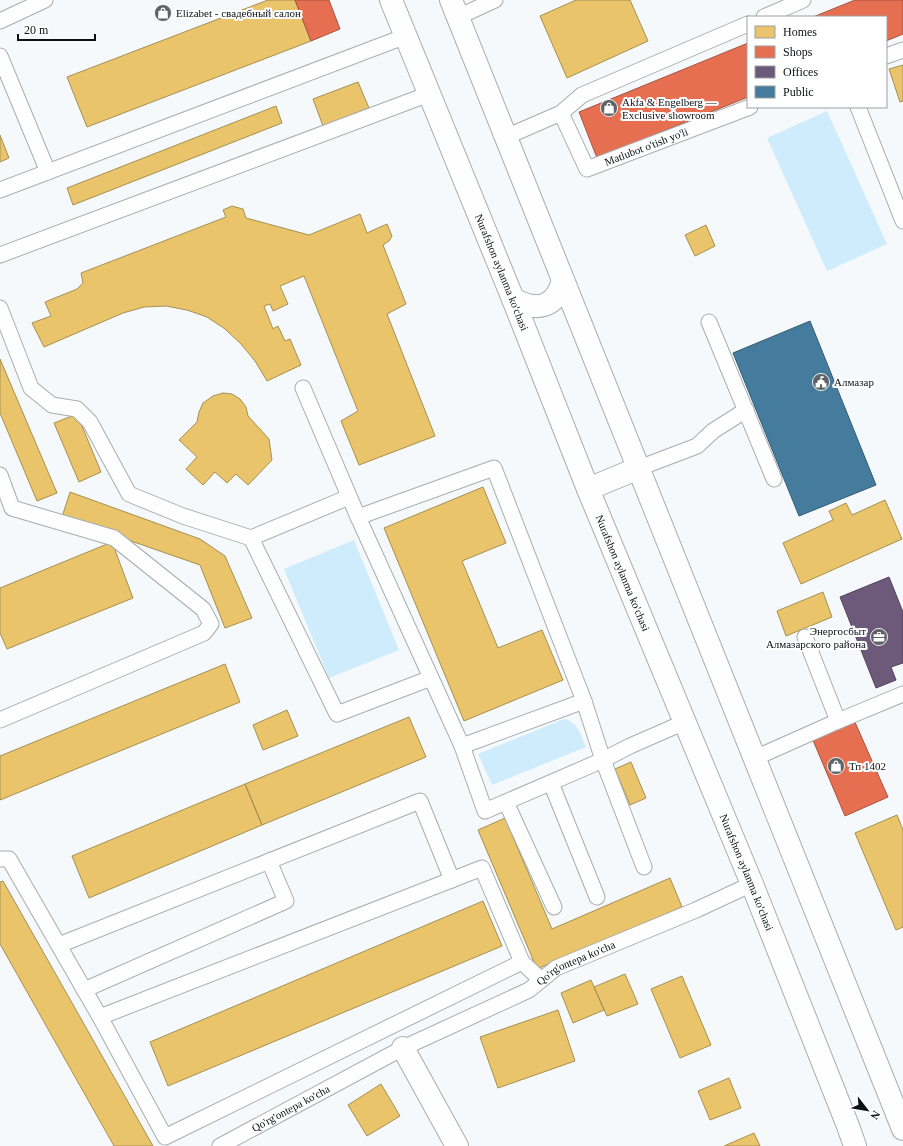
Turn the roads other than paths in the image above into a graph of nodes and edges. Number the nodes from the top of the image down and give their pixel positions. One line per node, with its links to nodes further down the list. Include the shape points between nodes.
1 (45, 0): 7 (lane)
2 (391, 0): 9 (main road, Nurafshon aylanma ko'chasi)
3 (495, 0): 5 (lane)
4 (803, 0): 6 (lane)
5 (454, 8): 17 (main road)
6 (766, 16)
7 (0, 21)
8 (747, 24): 16 (lane, via 582,95)
9 (406, 36): 13 (main road, Nurafshon aylanma ko'chasi); 18 (lane)
10 (903, 50): 12 (lane)
11 (0, 56): 18 (lane)
12 (887, 56)
13 (429, 94): 21 (lane); 23 (main road, Nurafshon aylanma ko'chasi)
14 (747, 108): 16 (lane, Matlubot o'tish yo'li, via 587,169)
15 (858, 108): 20 (lane)
16 (561, 113): 17 (lane)
17 (506, 137): 22 (main road)
18 (48, 172): 19 (lane)
19 (0, 190)
20 (903, 221)
21 (0, 255)
22 (563, 280): 23 (main road, via 557,294 546,305 529,306); 28 (main road)
23 (513, 299): 31 (main road, Nurafshon aylanma ko'chasi)
24 (0, 308): 34 (lane, via 31,388 52,405 77,409 90,422 129,494 183,516)
25 (710, 322): 27 (lane)
26 (303, 388): 32 (lane)
27 (746, 410): 28 (lane, via 713,431 697,446); 29 (lane)
28 (639, 468): 31 (main road); 43 (main road)
29 (774, 479)
30 (1, 483): 39 (lane, via 12,508 114,538 203,609 210,624 204,633)
31 (588, 489): 41 (main road, Nurafshon aylanma ko'chasi)
32 (349, 497): 33 (lane); 34 (lane)
33 (358, 517): 36 (lane); 38 (lane, via 494,468)
34 (251, 538): 36 (lane, via 337,714)
35 (804, 637): 40 (lane)
36 (431, 678): 42 (lane)
37 (903, 694): 40 (lane)
38 (584, 701): 42 (lane); 44 (lane)
39 (0, 720)
40 (838, 721): 43 (lane)
41 (685, 722): 44 (lane); 51 (main road, Nurafshon aylanma ko'chasi)
42 (462, 746): 46 (lane, via 486,811)
43 (755, 758): 60 (main road)
44 (603, 760): 45 (lane); 49 (lane)
45 (551, 782): 46 (lane); 52 (lane)
46 (506, 802): 53 (lane)
47 (0, 859): 54 (lane, via 9,859)
48 (269, 861): 50 (lane, via 420,801); 54 (lane); 57 (lane, via 286,901)
49 (644, 867)
50 (452, 880): 55 (lane, via 482,868); 58 (lane)
51 (752, 884): 56 (lane, Qo'rg'ontepa ko'cha, via 556,968); 63 (main road, Nurafshon aylanma ko'chasi)
52 (597, 897)
53 (554, 907)
54 (59, 945): 57 (lane)
55 (522, 962): 56 (lane); 58 (lane, via 165,1137)
56 (541, 980): 59 (lane, Qo'rg'ontepa ko'cha, via 529,990)
57 (84, 990): 58 (lane)
58 (100, 1018)
59 (403, 1048): 61 (lane, Qo'rg'ontepa ko'cha); 62 (main road)
60 (903, 1128)
61 (220, 1146)
62 (457, 1146)
63 (855, 1146)

